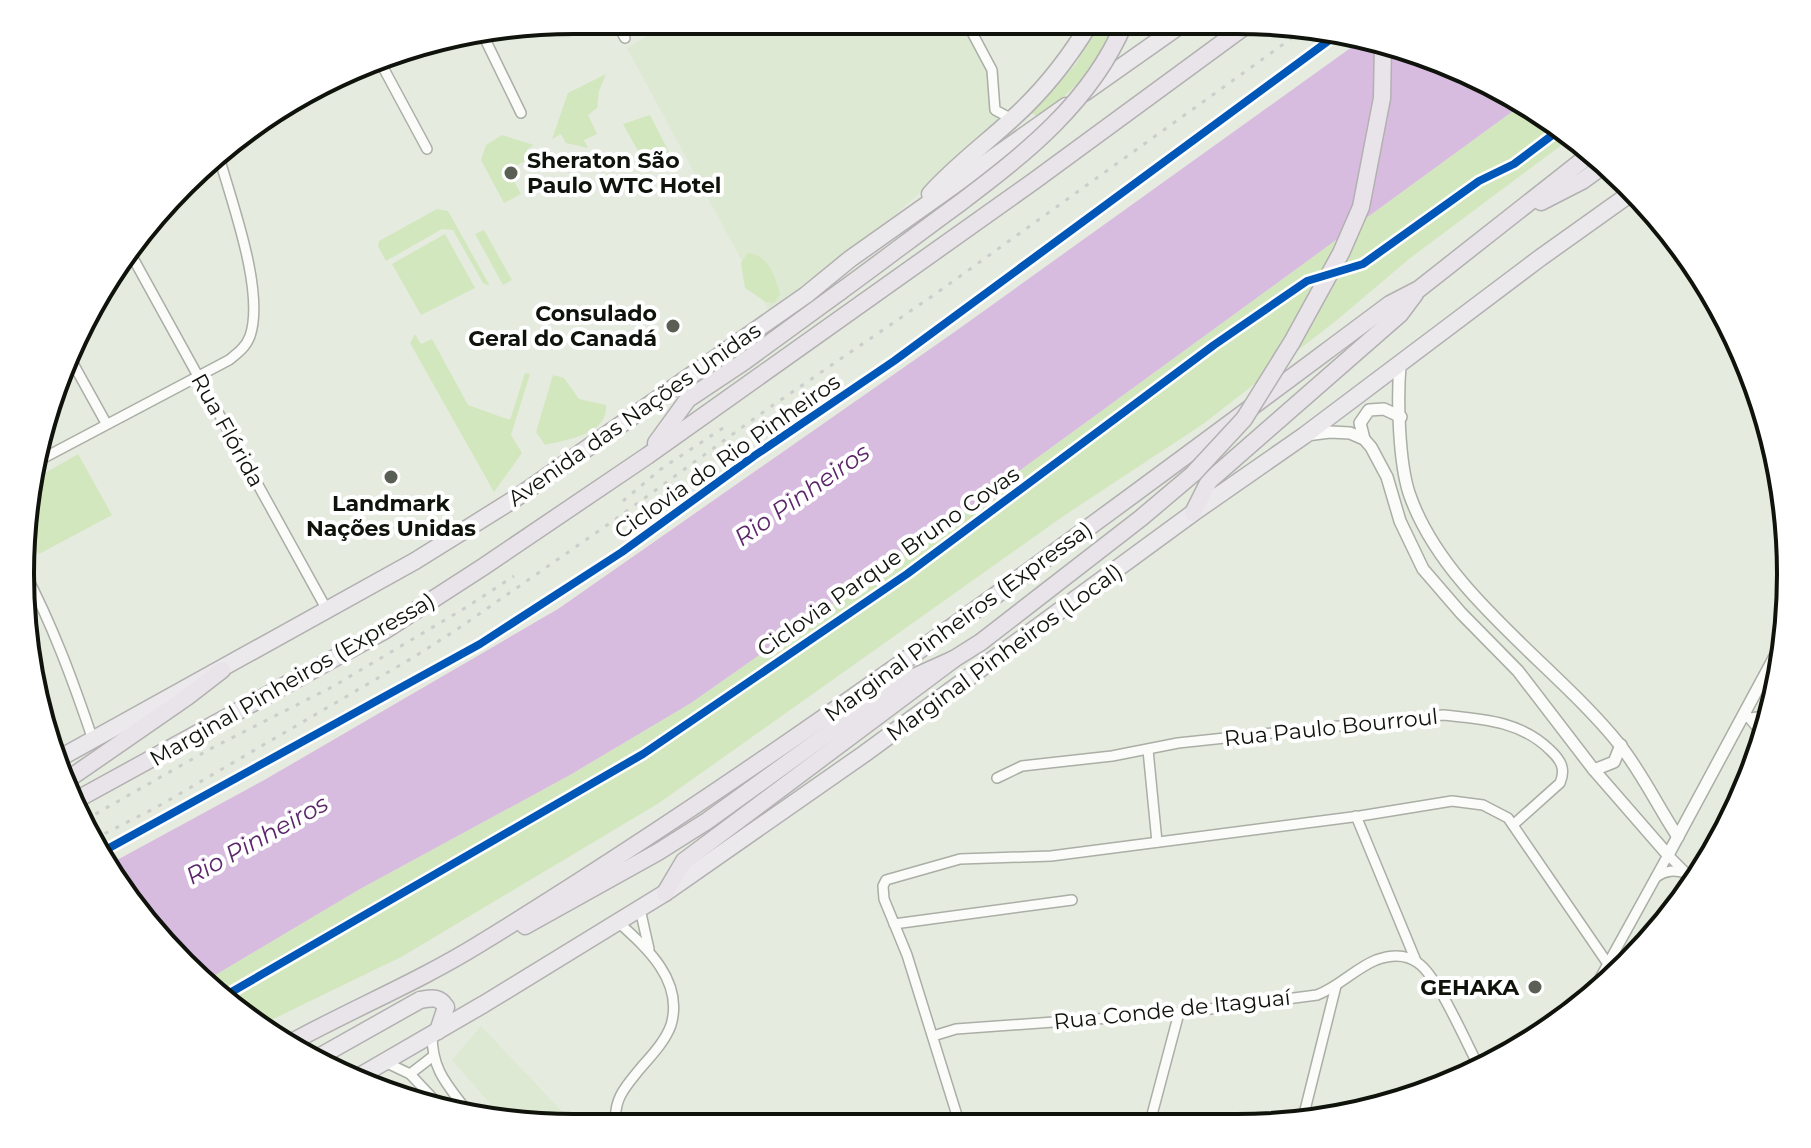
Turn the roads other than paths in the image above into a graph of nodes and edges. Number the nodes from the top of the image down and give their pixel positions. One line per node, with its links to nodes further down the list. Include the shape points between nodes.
1 (973, 34): 10 (street, via 992,70 995,110)
2 (1082, 34): 10 (highway, via 1040,92)
3 (1118, 34): 28 (highway, bridge, via 1093,80 1022,156 688,399)
4 (1168, 34): 17 (highway, Avenida das Nações Unidas)
5 (1234, 34): 28 (highway, Marginal Pinheiros (Expressa))
6 (486, 42): 9 (street)
7 (1383, 54): 32 (highway, bridge, via 1382,98 1361,207 1292,342 1244,419 1162,500)
8 (384, 69): 11 (street)
9 (521, 113)
10 (1012, 119): 17 (highway, via 950,172)
11 (427, 149)
12 (1583, 160): 16 (highway, Marginal Pinheiros (Expressa))
13 (221, 165): 22 (street, via 252,291 252,324 240,352)
14 (1596, 171): 16 (highway)
15 (1624, 198): 20 (highway, Marginal Pinheiros (Local))
16 (1507, 218): 19 (highway, Marginal Pinheiros (Expressa))
17 (907, 219): 31 (highway, Avenida das Nações Unidas, via 516,498)
18 (134, 261): 22 (street, Rua Flórida)
19 (1419, 289): 29 (highway, via 1400,314 1209,481); 58 (highway, Marginal Pinheiros (Expressa), via 1390,304 852,698)
20 (1400, 366): 23 (street); 25 (highway, Marginal Pinheiros (Local))
21 (75, 367): 24 (street)
22 (197, 376): 24 (street); 31 (street, Rua Flórida)
23 (1401, 417): 26 (street, via 1384,409 1369,410 1360,423); 39 (street, via 1409,491 1430,540 1464,584)
24 (106, 423): 27 (street)
25 (1305, 435): 26 (street, via 1344,432); 29 (highway, Marginal Pinheiros (Local))
26 (1364, 439): 42 (street, via 1379,458 1423,569 1518,671)
27 (47, 456)
28 (647, 456): 45 (highway, Marginal Pinheiros (Expressa), via 384,631)
29 (1193, 513): 53 (highway, Marginal Pinheiros (Local))
30 (34, 591): 38 (street, via 74,680)
31 (327, 610): 33 (highway, Avenida das Nações Unidas)
32 (954, 659): 53 (highway, via 684,861); 58 (highway, via 894,686 658,852 552,913)
33 (222, 670): 38 (highway, Avenida das Nações Unidas); 43 (highway)
34 (1768, 675): 35 (street)
35 (1748, 716): 36 (street); 37 (street); 48 (street)
36 (1759, 716)
37 (1755, 725)
38 (93, 740): 41 (highway, Avenida das Nações Unidas)
39 (1621, 745): 42 (street, via 1611,765); 48 (street)
40 (1148, 750): 44 (street, Rua Paulo Bourroul, via 1022,766); 47 (street, Rua Paulo Bourroul, via 1443,715 1500,722 1537,738 1563,768 1560,783); 49 (street)
41 (66, 755)
42 (1594, 770): 50 (street)
43 (73, 776)
44 (997, 778)
45 (82, 797)
46 (1356, 816): 47 (street, via 1470,802 1495,810); 49 (street); 60 (street)
47 (1513, 825): 61 (street)
48 (1678, 837): 50 (street)
49 (1157, 842): 57 (street, via 1051,856 960,859 892,877 883,886)
50 (1668, 855): 51 (street); 52 (street)
51 (1686, 873): 52 (street, via 1663,872)
52 (1656, 877): 61 (street)
53 (665, 893): 55 (highway, Marginal Pinheiros (Local))
54 (1072, 900): 57 (street)
55 (640, 909): 56 (highway, Marginal Pinheiros (Local)); 59 (street)
56 (618, 922): 59 (street); 65 (highway, Marginal Pinheiros (Local))
57 (894, 924): 66 (street)
58 (478, 945): 67 (highway, Marginal Pinheiros (Expressa))
59 (649, 949): 77 (street, via 663,969 674,1003 670,1026 618,1097)
60 (1416, 961): 63 (street, Rua Conde de Itaguaí, via 1396,956 1377,960); 70 (street, via 1430,975)
61 (1608, 964): 62 (street)
62 (1606, 968)
63 (1336, 986): 64 (street, Rua Conde de Itaguaí, via 1317,995); 76 (street)
64 (1179, 1013): 66 (street, Rua Conde de Itaguaí, via 987,1026); 79 (street)
65 (435, 1033): 68 (highway, via 446,1007 435,998 420,1000); 69 (street); 71 (highway, Marginal Pinheiros (Local))
66 (933, 1036): 78 (street)
67 (299, 1039)
68 (326, 1053)
69 (432, 1057): 73 (street); 75 (street)
70 (1474, 1059)
71 (385, 1062): 72 (highway, Marginal Pinheiros (Local)); 73 (street)
72 (366, 1073)
73 (410, 1074): 74 (street)
74 (429, 1094)
75 (461, 1102)
76 (1305, 1109)
77 (615, 1114)
78 (957, 1114)
79 (1152, 1114)

